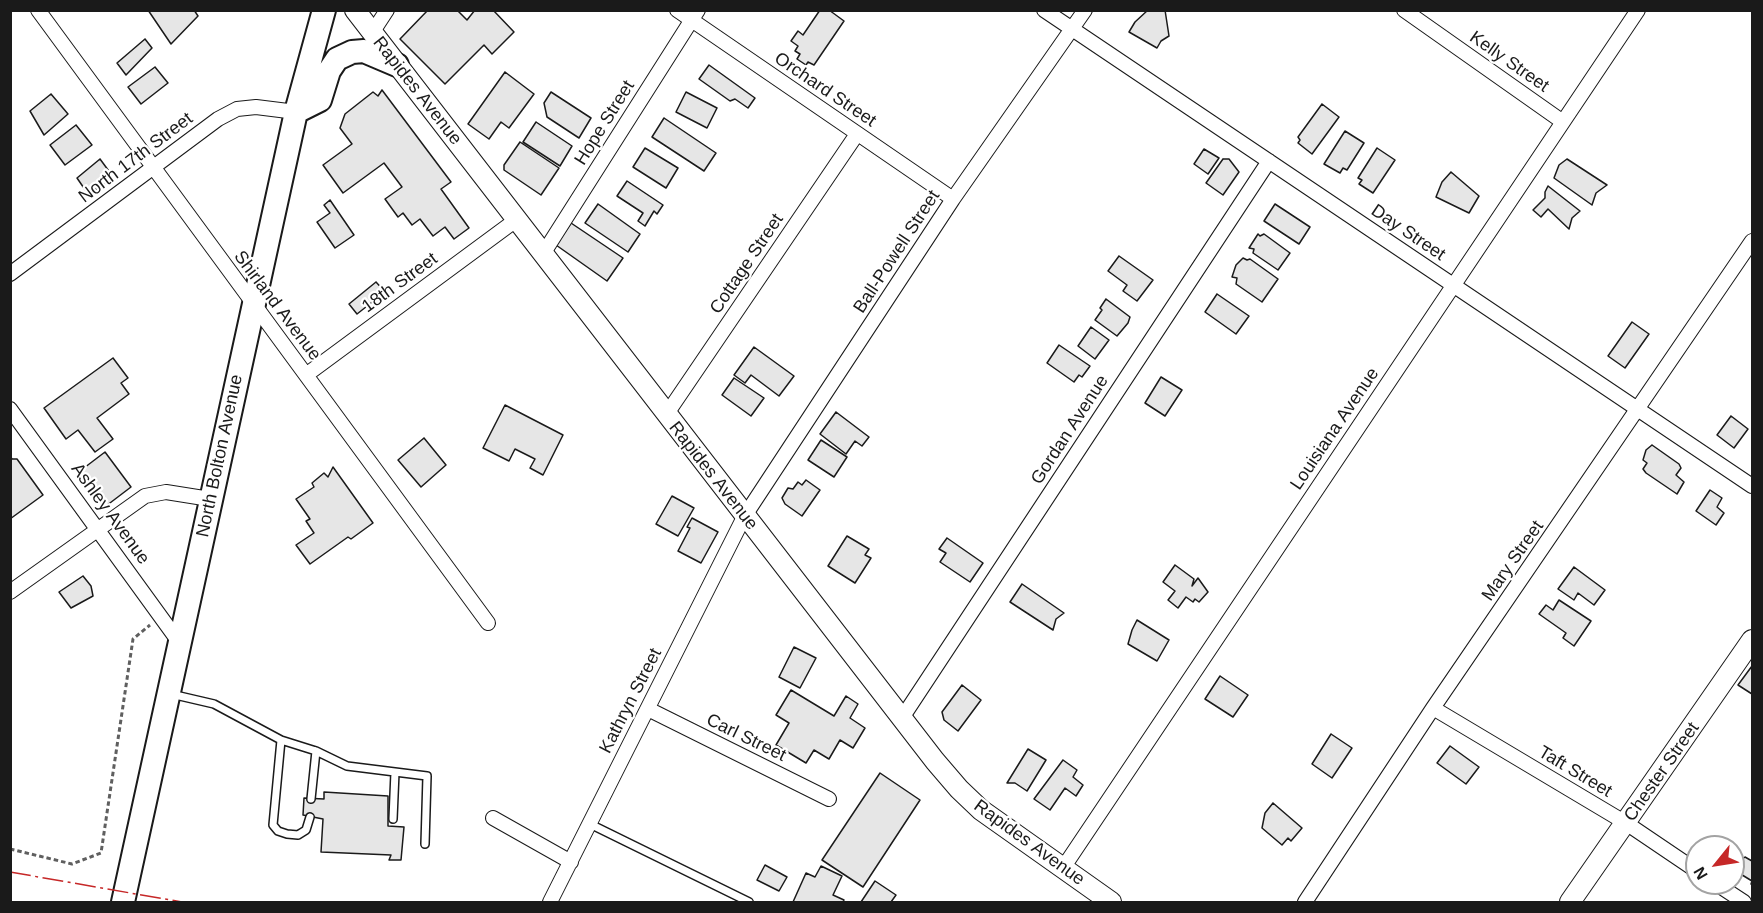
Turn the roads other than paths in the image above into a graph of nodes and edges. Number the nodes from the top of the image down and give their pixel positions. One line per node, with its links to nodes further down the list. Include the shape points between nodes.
1 (38, 10): 18 (street, Shirland Avenue)
2 (324, 10): 14 (main road, North Bolton Avenue)
3 (355, 10): 12 (main road, Rapides Avenue)
4 (387, 10): 12 (street)
5 (677, 10): 10 (street, Orchard Street)
6 (1044, 10): 11 (street, Day Street)
7 (1085, 10): 11 (street, Ball-Powell Street)
8 (1404, 10): 15 (street, Kelly Street)
9 (1638, 10): 15 (street, Louisiana Avenue)
10 (695, 15): 16 (street, Orchard Street); 22 (street, Hope Street)
11 (1072, 29): 17 (street, Day Street); 19 (street, Ball-Powell Street)
12 (372, 33): 13 (main road, Rapides Avenue)
13 (397, 65): 14 (main road, via 364,51 352,52 337,59 329,71 320,100); 20 (main road, Rapides Avenue)
14 (296, 112): 18 (street, North 17th Street, via 237,109); 25 (main road, North Bolton Avenue)
15 (1563, 122): 24 (street, Louisiana Avenue)
16 (857, 134): 19 (street, Orchard Street); 29 (street, Cottage Street)
17 (1269, 161): 24 (street, Day Street); 41 (street, Gordan Avenue)
18 (153, 167): 23 (street, North 17th Street); 25 (street, Shirland Avenue)
19 (953, 199): 32 (street, Ball-Powell Street)
20 (516, 220): 22 (main road, Rapides Avenue); 26 (street, 18th Street)
21 (1752, 241): 28 (street, Mary Street)
22 (543, 254): 29 (main road, Rapides Avenue)
23 (10, 274)
24 (1454, 285): 28 (street, Day Street); 55 (street, Louisiana Avenue)
25 (253, 305): 26 (street, Shirland Avenue); 31 (main road, North Bolton Avenue)
26 (306, 375): 35 (street, Shirland Avenue)
27 (10, 409): 33 (street, Ashley Avenue)
28 (1639, 410): 30 (street, Day Street); 39 (street, Mary Street)
29 (666, 415): 32 (main road, Rapides Avenue)
30 (1752, 486)
31 (210, 499): 33 (street, via 155,493); 37 (main road, North Bolton Avenue)
32 (744, 517): 40 (street, Kathryn Street); 41 (main road, Rapides Avenue)
33 (98, 528): 34 (street); 37 (street, Ashley Avenue)
34 (10, 592)
35 (488, 623)
36 (1752, 640): 50 (main road, Chester Street)
37 (179, 642): 38 (main road, North Bolton Avenue)
38 (168, 693): 42 (lane, via 214,704); 56 (main road, North Bolton Avenue)
39 (1433, 708): 50 (street, Taft Street); 60 (street, Mary Street)
40 (648, 709): 46 (street, Carl Street); 51 (street, Kathryn Street)
41 (902, 718): 55 (main road, Rapides Avenue, via 959,789 981,810)
42 (281, 740): 43 (lane); 47 (lane, via 273,825 278,831 298,835 306,830)
43 (316, 752): 44 (lane, via 347,766); 45 (lane)
44 (395, 772): 49 (lane); 52 (lane, via 427,776)
45 (311, 799)
46 (829, 800)
47 (310, 817)
48 (494, 818): 53 (street)
49 (393, 819)
50 (1626, 823): 54 (street, Taft Street); 61 (main road, Chester Street)
51 (590, 824): 53 (street, Kathryn Street); 58 (lane)
52 (425, 844)
53 (571, 862): 57 (street, Kathryn Street)
54 (1685, 863)
55 (1063, 868): 59 (main road, Rapides Avenue)
56 (123, 903)
57 (550, 903)
58 (749, 903)
59 (1111, 903)
60 (1305, 903)
61 (1570, 903)

